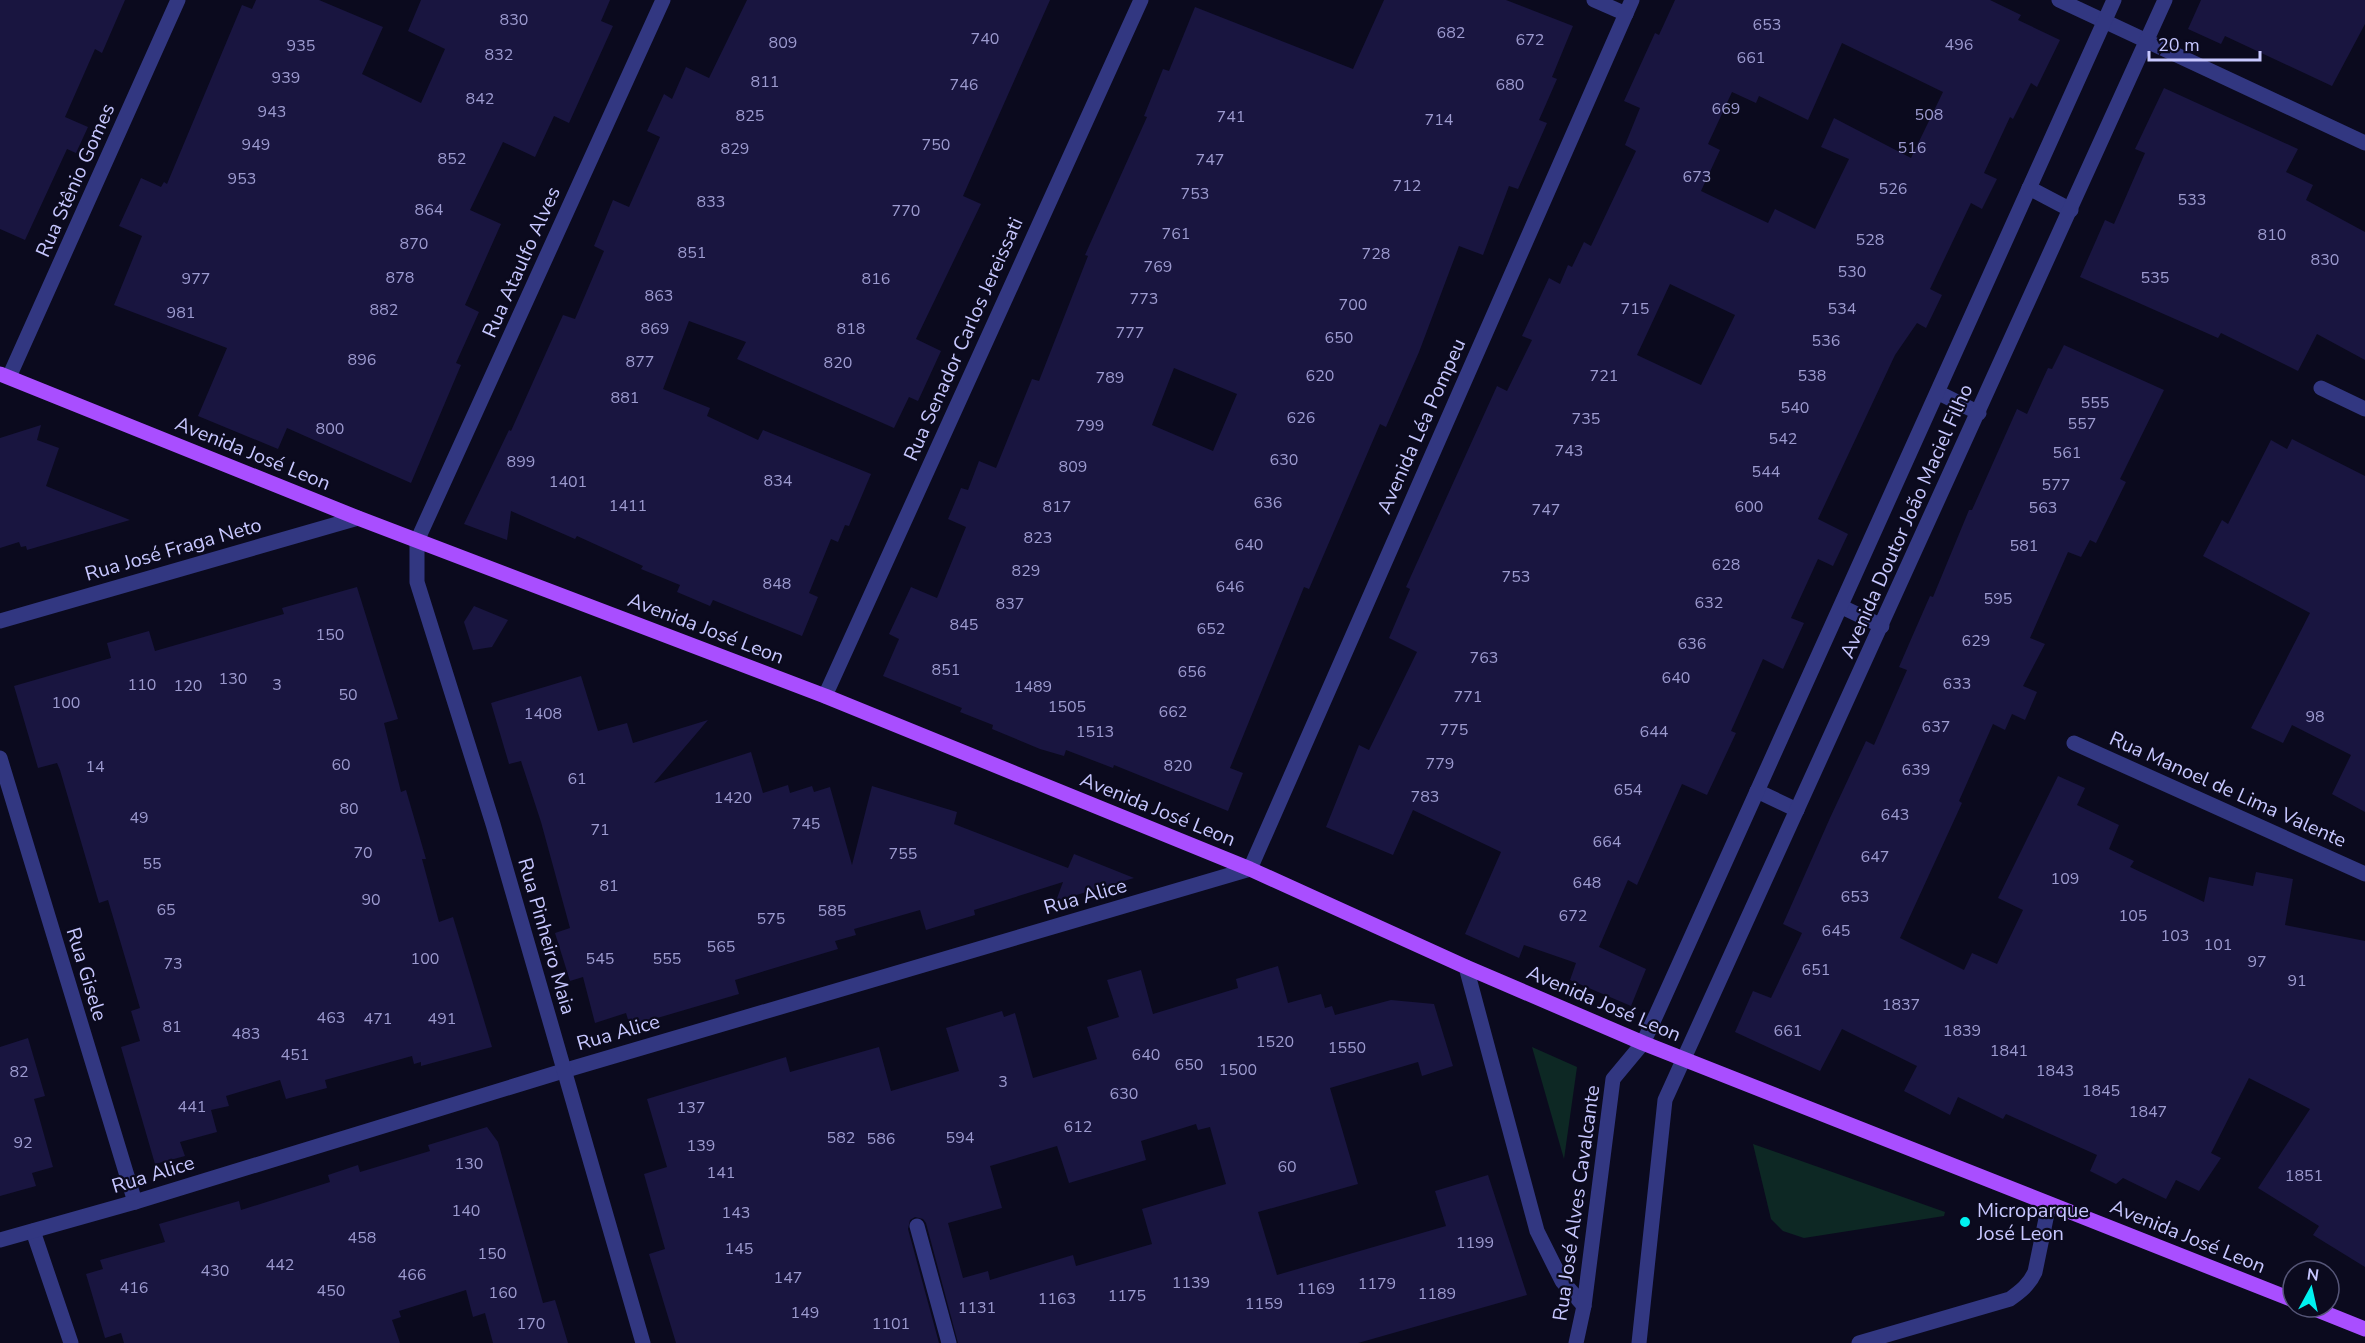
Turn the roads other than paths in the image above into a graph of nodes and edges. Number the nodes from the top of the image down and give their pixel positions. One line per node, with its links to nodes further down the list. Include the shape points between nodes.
1 (178, 0): 14 (street, Rua Stênio Gomes)
2 (663, 0): 20 (street, Rua Ataulfo Alves)
3 (1141, 0): 24 (street, Rua Senador Carlos Jereissati)
4 (1594, 0): 8 (street)
5 (2059, 0): 9 (street)
6 (2114, 0): 9 (street, Avenida Doutor João Maciel Filho)
7 (2165, 0): 10 (street, Avenida Doutor João Maciel Filho)
8 (1629, 7): 29 (street, Avenida Léa Pompeu)
9 (2104, 22): 10 (street); 12 (street, Avenida Doutor João Maciel Filho)
10 (2146, 40): 11 (street); 13 (street, Avenida Doutor João Maciel Filho)
11 (2365, 143)
12 (2030, 189): 13 (street); 16 (street, Avenida Doutor João Maciel Filho)
13 (2071, 210): 18 (street, Avenida Doutor João Maciel Filho)
14 (5, 376): 19 (main road, Avenida José Leon)
15 (2321, 388): 17 (street)
16 (1938, 393): 18 (street); 21 (street, Avenida Doutor João Maciel Filho)
17 (2365, 409)
18 (1979, 412): 23 (street, Avenida Doutor João Maciel Filho)
19 (358, 518): 20 (main road, Avenida José Leon); 22 (street, Rua José Fraga Neto)
20 (417, 541): 24 (main road, Avenida José Leon); 34 (street, Rua Pinheiro Maia, via 417,582 493,824)
21 (1842, 607): 23 (street); 27 (street, Avenida Doutor João Maciel Filho)
22 (0, 621)
23 (1882, 626): 28 (street, Avenida Doutor João Maciel Filho)
24 (825, 696): 29 (main road, Avenida José Leon)
25 (2074, 743): 30 (street, Rua Manoel de Lima Valente)
26 (0, 758): 35 (street, Rua Gisele)
27 (1757, 791): 28 (street); 32 (street, Avenida Doutor João Maciel Filho)
28 (1797, 810): 33 (street, Avenida Doutor João Maciel Filho)
29 (1250, 869): 31 (main road, Avenida José Leon); 34 (street, Rua Alice)
30 (2365, 874)
31 (1466, 967): 32 (main road, Avenida José Leon); 41 (street, via 1537,1231 1562,1281)
32 (1643, 1043): 33 (main road, Avenida José Leon); 41 (street, Rua José Alves Cavalcante, via 1613,1079)
33 (1683, 1059): 36 (main road, Avenida José Leon); 48 (street, via 1665,1100)
34 (562, 1071): 35 (street, Rua Alice); 45 (street, Rua Pinheiro Maia)
35 (135, 1202): 38 (street, Rua Alice)
36 (2049, 1204): 40 (main road, Avenida José Leon); 49 (street, via 2035,1272 2021,1291 2010,1299)
37 (917, 1226): 46 (street)
38 (33, 1231): 39 (street, Rua Alice); 44 (street)
39 (0, 1240)
40 (2281, 1295)
41 (1584, 1306): 47 (street, Rua José Alves Cavalcante)
42 (2340, 1319): 43 (main road)
43 (2365, 1329)
44 (71, 1343)
45 (643, 1343)
46 (949, 1343)
47 (1576, 1343)
48 (1639, 1343)
49 (1858, 1343)

